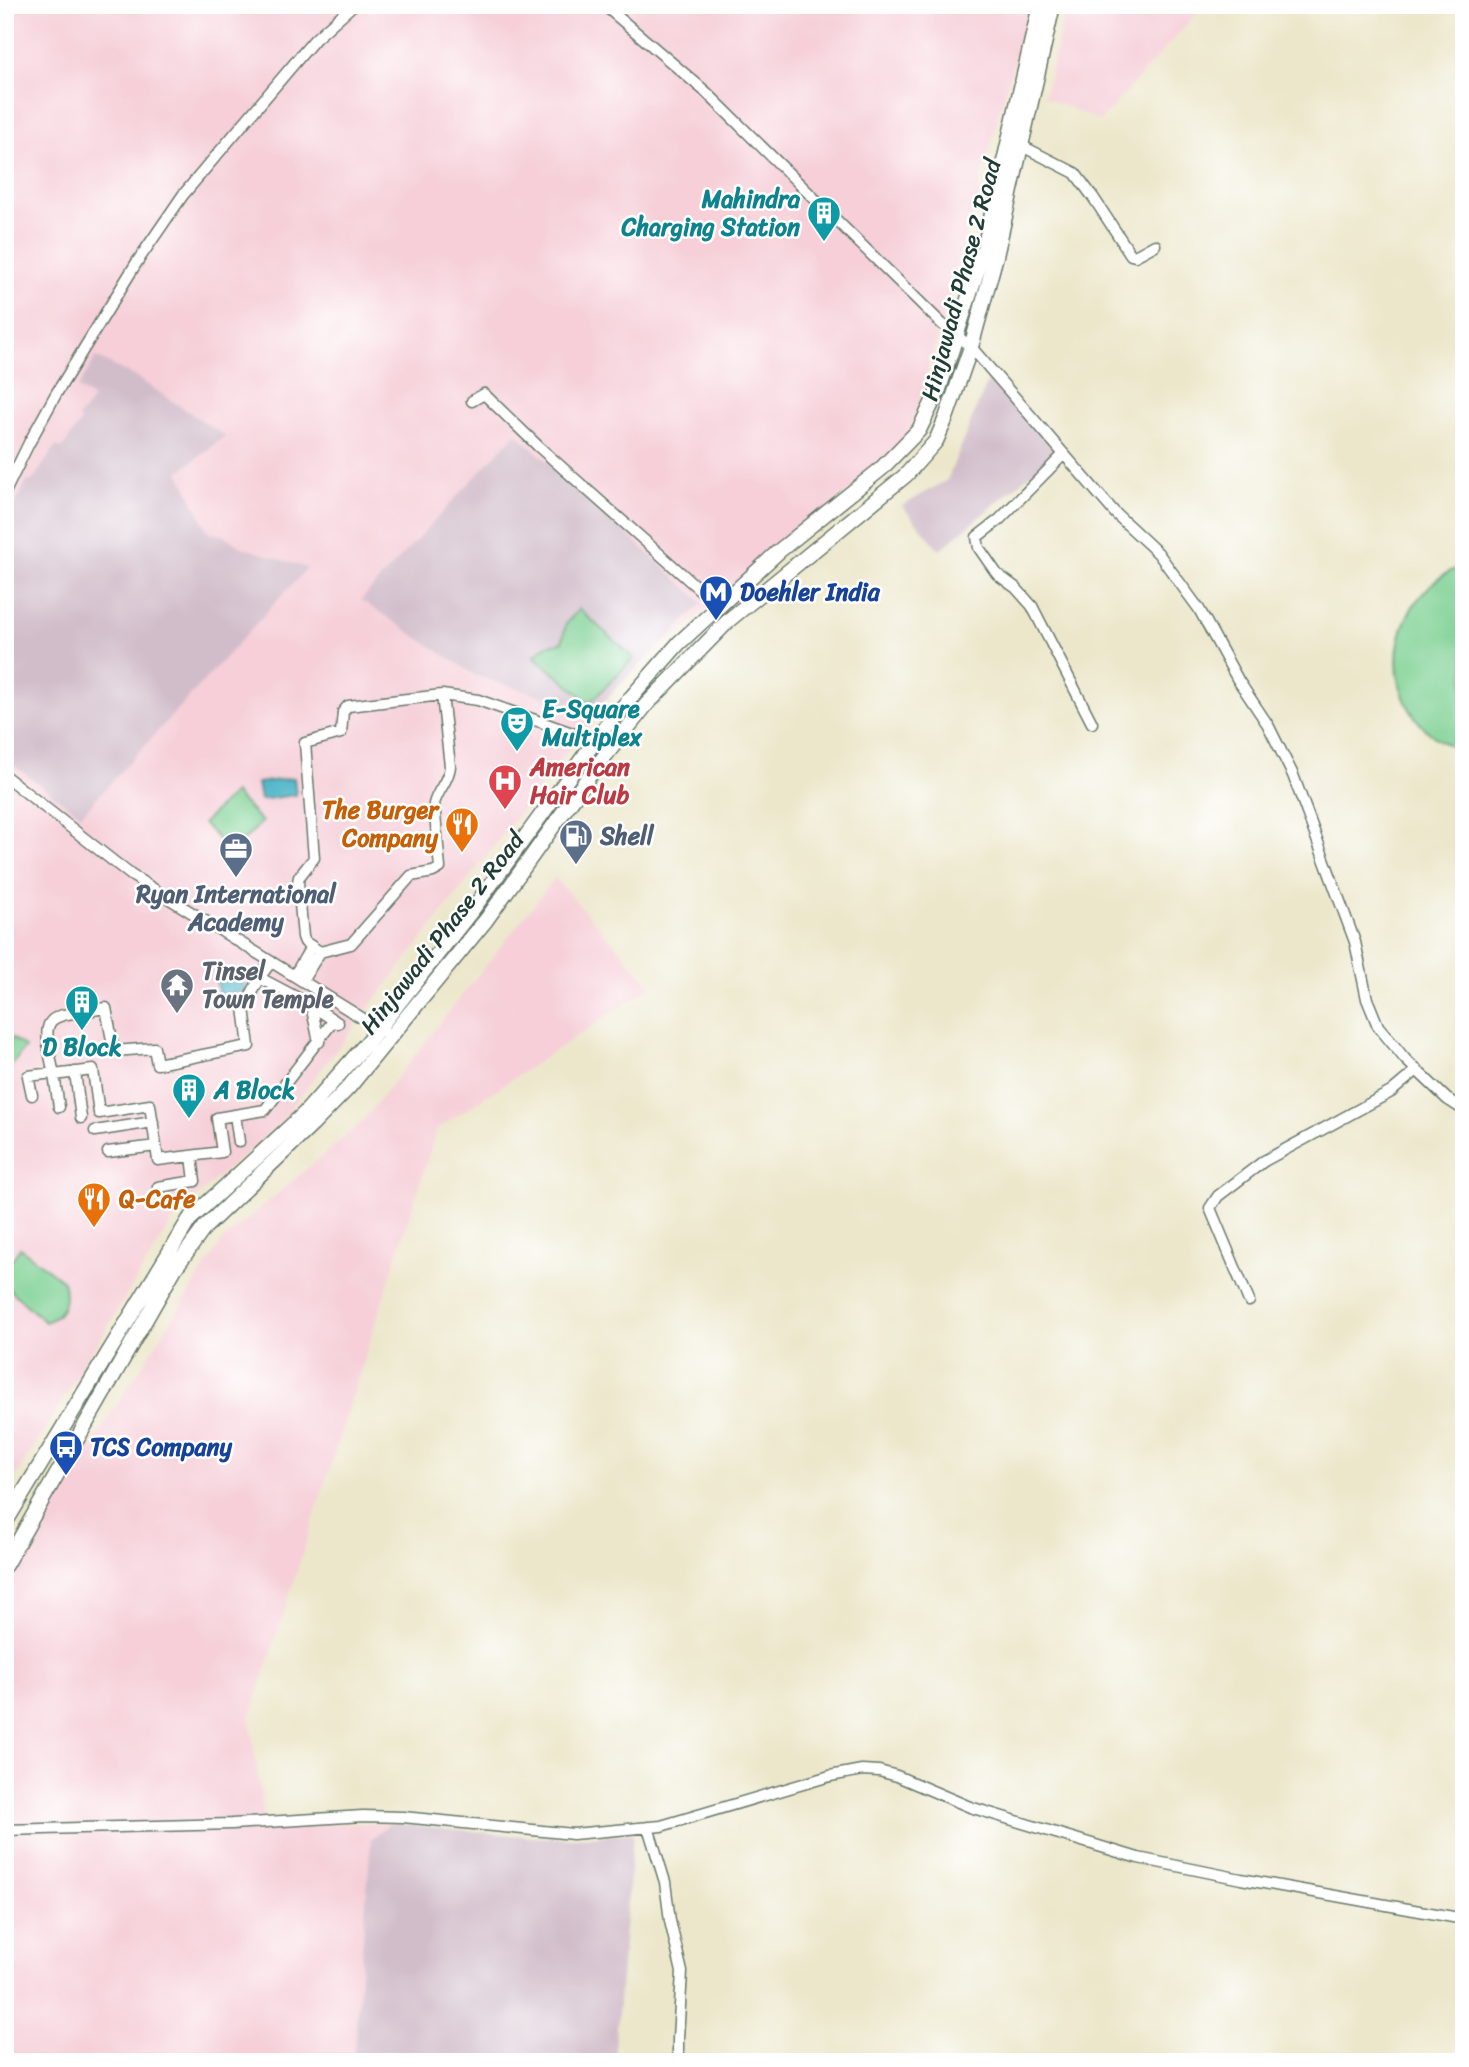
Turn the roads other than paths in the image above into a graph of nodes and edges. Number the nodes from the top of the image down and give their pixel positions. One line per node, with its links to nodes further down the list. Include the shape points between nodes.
1 (353, 5): 11 (street, via 308,46 183,195 56,394)
2 (604, 5): 7 (street, via 706,92)
3 (1040, 5): 7 (main road, Hinjawadi Phase 2 Road, via 983,253)
4 (1053, 5): 5 (main road, Hinjawadi Phase 2 Road)
5 (1021, 146): 6 (street, via 1075,173 1131,255); 8 (main road, Hinjawadi Phase 2 Road)
6 (1155, 245)
7 (957, 336): 8 (street); 12 (main road, Hinjawadi Phase 2 Road, via 919,430)
8 (971, 347): 10 (street); 13 (main road, Hinjawadi Phase 2 Road, via 936,441 922,458)
9 (472, 401): 12 (street, via 484,394)
10 (1064, 454): 15 (street, via 977,537 997,574 1032,606); 25 (street, via 1115,513 1158,553 1199,609 1237,680 1268,725 1293,775 1331,876 1378,1026)
11 (5, 492)
12 (717, 606): 13 (main road); 16 (main road, Hinjawadi Phase 2 Road, via 649,675)
13 (730, 619): 23 (main road, Hinjawadi Phase 2 Road, via 619,736 503,898)
14 (442, 695): 16 (street, via 478,700); 18 (street, via 450,766 434,804 440,868 411,876 351,944); 18 (street, via 348,706 341,733 306,742 314,858 298,882 303,937)
15 (1092, 723)
16 (595, 741): 23 (main road, Hinjawadi Phase 2 Road)
17 (5, 776): 19 (street, via 131,875)
18 (315, 949): 21 (street)
19 (271, 962): 20 (street); 21 (street)
20 (260, 978): 22 (street); 27 (street, via 244,1008 249,1046 158,1064 154,1048 114,1051 106,1008 56,1016 46,1026)
21 (298, 979): 23 (street)
22 (311, 1005): 24 (street); 24 (street, via 336,1021)
23 (384, 1032): 41 (main road, Hinjawadi Phase 2 Road, via 189,1220); 42 (main road, Hinjawadi Phase 2 Road, via 329,1108 222,1209 174,1268)
24 (319, 1042): 31 (street, via 265,1110)
25 (1417, 1070): 30 (street); 40 (street, via 1391,1092 1264,1161 1218,1196 1210,1208)
26 (75, 1072): 27 (street); 32 (street); 33 (street, via 93,1070 99,1113 150,1105)
27 (53, 1074): 28 (street, via 28,1076); 29 (street)
28 (32, 1095)
29 (59, 1107)
30 (1464, 1110)
31 (235, 1115): 35 (street); 38 (street, via 217,1118 222,1152)
32 (81, 1118)
33 (153, 1122): 34 (street); 36 (street)
34 (94, 1131)
35 (239, 1142)
36 (156, 1146): 37 (street); 38 (street, via 158,1160)
37 (108, 1152)
38 (192, 1156): 39 (street, via 195,1181)
39 (158, 1186)
40 (1250, 1301)
41 (5, 1523)
42 (5, 1565)
43 (648, 1827): 44 (street, via 573,1834 363,1816); 45 (street, via 830,1776 879,1771 970,1807 1107,1850); 46 (street, via 663,1874 682,1972 678,2052)
44 (5, 1830)
45 (1464, 1919)
46 (682, 2062)

